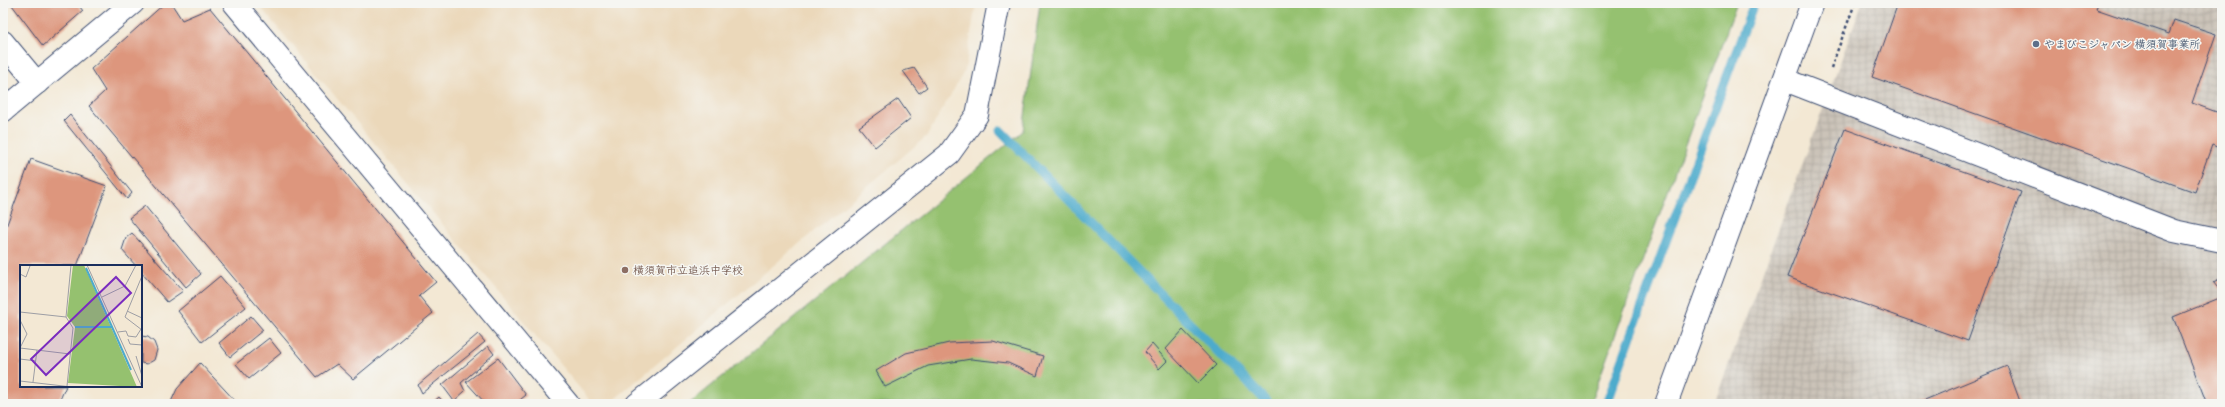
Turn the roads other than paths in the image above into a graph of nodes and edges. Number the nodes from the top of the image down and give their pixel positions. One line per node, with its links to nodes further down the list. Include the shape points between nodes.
1 (133, 3): 7 (street)
2 (234, 3): 10 (street)
3 (999, 3): 11 (street, via 977,115 949,154)
4 (1812, 3): 6 (street)
5 (3, 42): 7 (street)
6 (1785, 80): 9 (street, via 2174,231); 12 (street)
7 (37, 83): 8 (street)
8 (3, 111)
9 (2222, 241)
10 (568, 404)
11 (637, 404)
12 (1666, 404)

